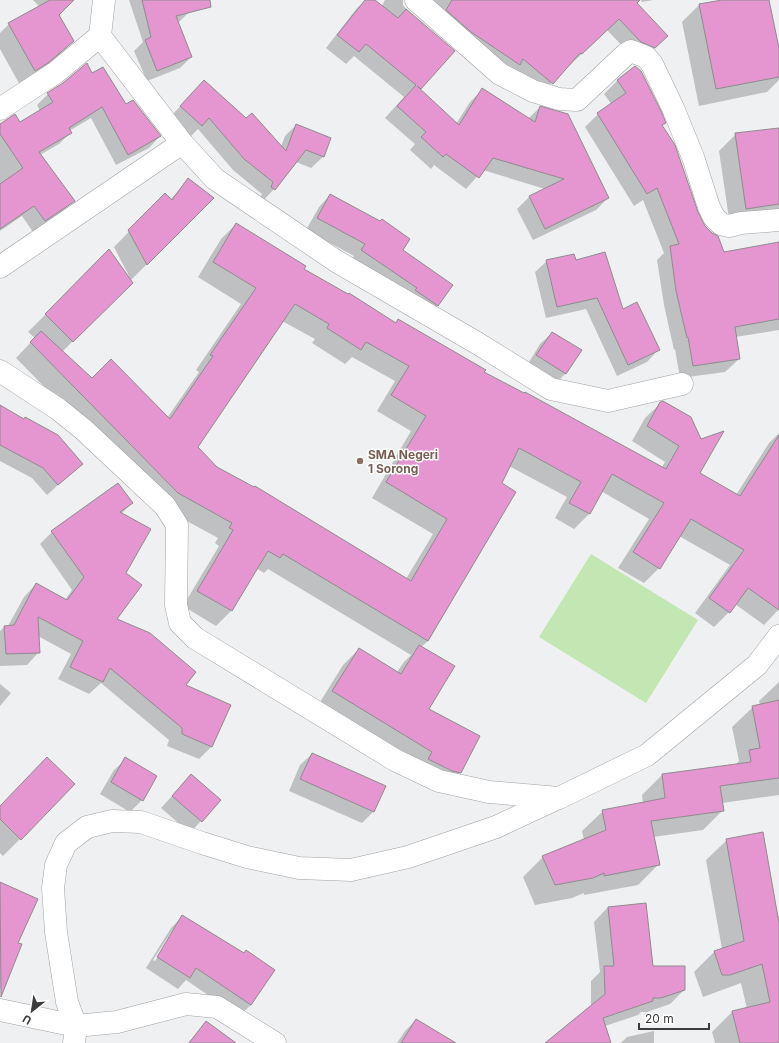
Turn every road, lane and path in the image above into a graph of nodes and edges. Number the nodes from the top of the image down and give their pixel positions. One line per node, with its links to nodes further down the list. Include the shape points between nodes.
1 (104, 0): 3 (street)
2 (416, 0): 6 (street, via 500,74 533,91 559,99 577,100 631,51 646,57 652,64 676,115 714,217 721,224 729,226)
3 (100, 36): 4 (street, via 55,73); 5 (street)
4 (0, 110)
5 (182, 143): 7 (street); 9 (street, via 215,179 336,261 477,342 551,389 608,401)
6 (779, 220)
7 (0, 267)
8 (0, 370): 11 (street, via 84,430 165,506 177,525 176,605 180,623 195,638 395,760 439,781 489,792)
9 (682, 384)
10 (779, 636): 11 (street, via 757,665 647,755)
11 (559, 798): 13 (street, via 496,827 408,857 351,870 299,868 247,857 141,822 112,821 87,827 66,843 56,865 53,888 56,932)
12 (0, 1010): 13 (street)
13 (75, 1035): 14 (street, via 186,1004 217,1007)
14 (275, 1043)

